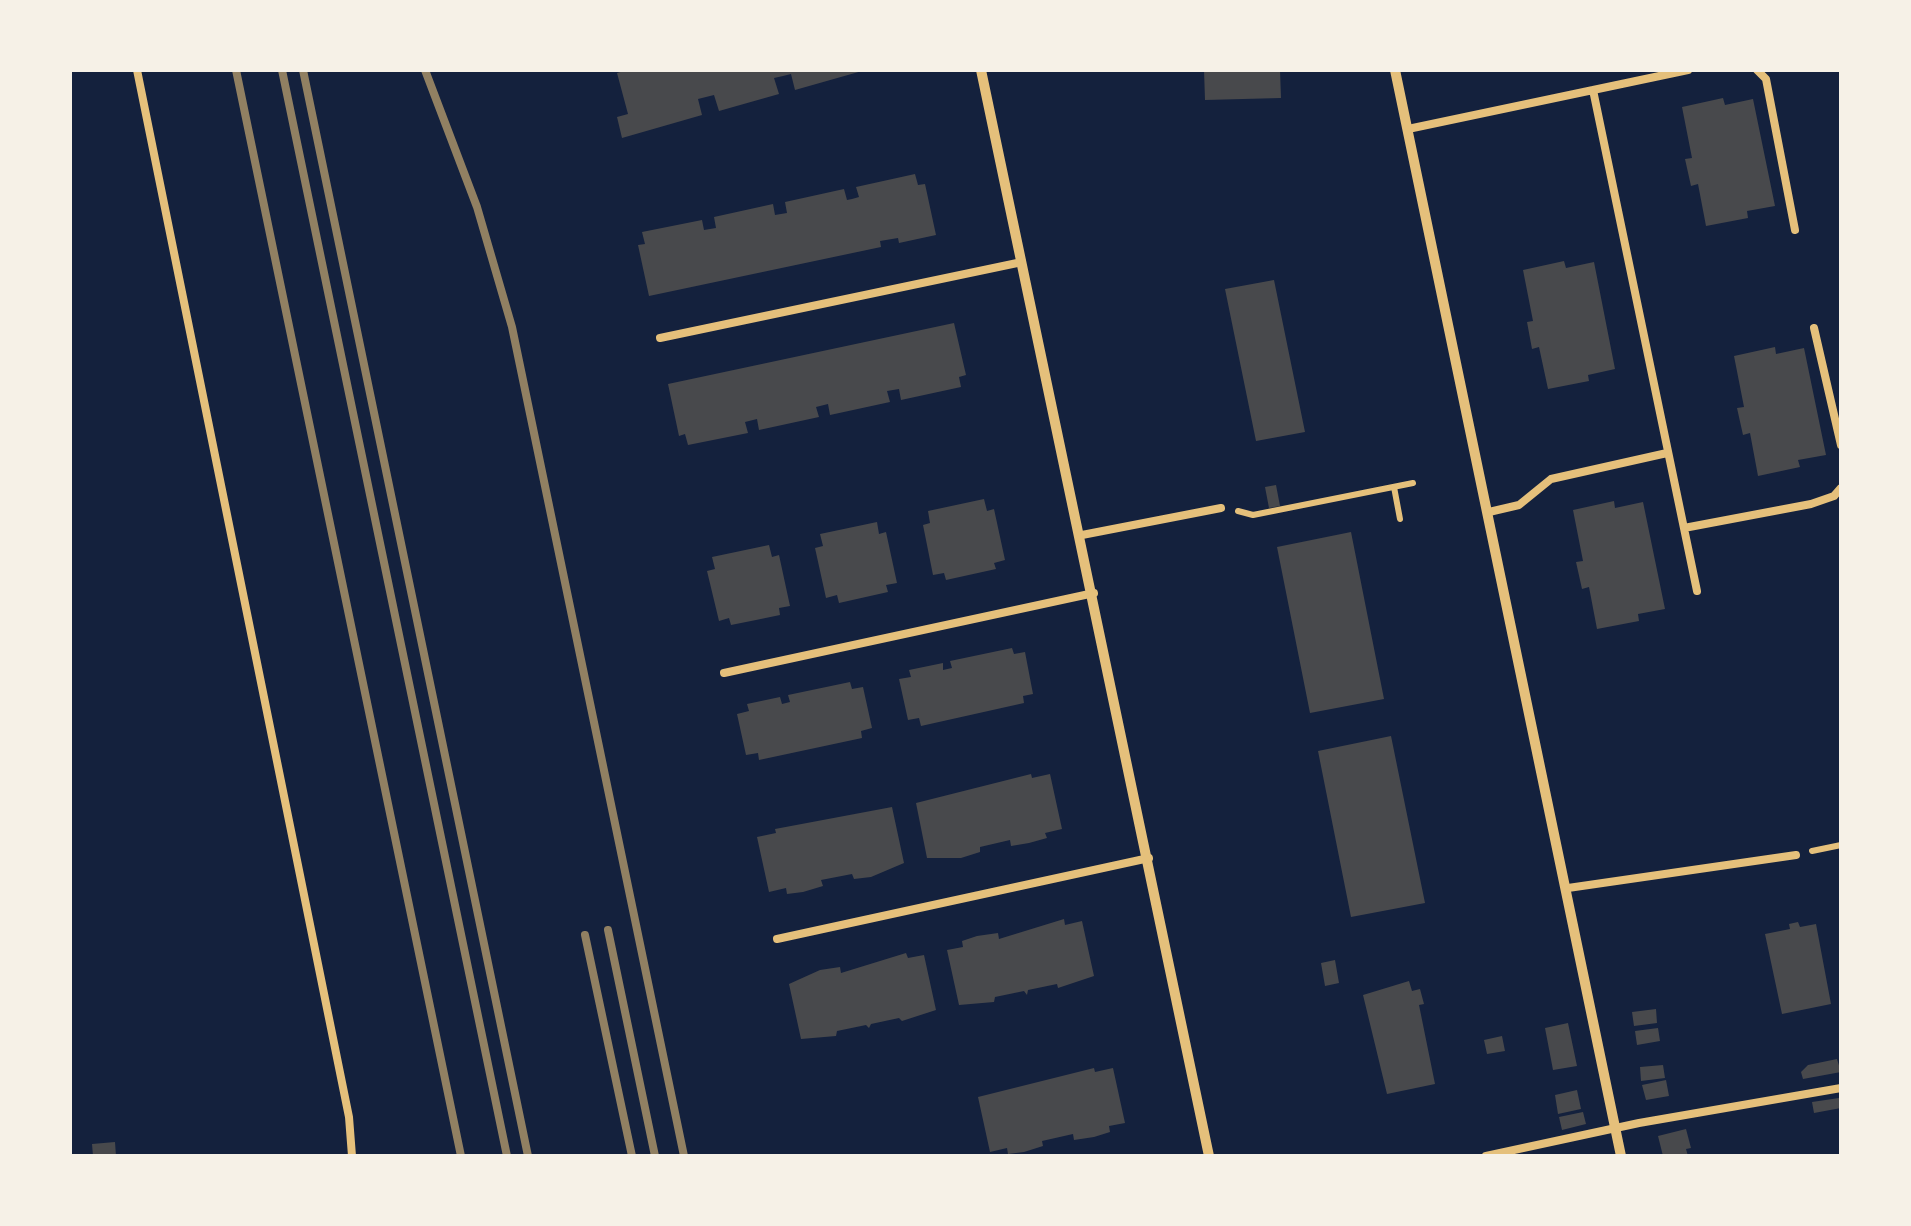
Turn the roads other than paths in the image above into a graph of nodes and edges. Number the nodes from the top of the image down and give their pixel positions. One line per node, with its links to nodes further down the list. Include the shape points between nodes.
1 (137, 70): 28 (lane, via 350,1118)
2 (981, 70): 9 (street)
3 (1394, 70): 7 (street)
4 (1688, 70): 6 (lane)
5 (1757, 70): 8 (lane, via 1766,78)
6 (1593, 90): 7 (lane); 13 (lane)
7 (1408, 128): 16 (street)
8 (1796, 230)
9 (1022, 262): 11 (lane); 18 (street)
10 (1814, 328): 12 (lane)
11 (660, 338)
12 (1841, 446)
13 (1666, 453): 16 (lane, via 1551,479 1519,506); 17 (lane)
14 (1841, 488): 17 (lane, via 1810,504)
15 (1220, 508): 18 (lane)
16 (1488, 512): 24 (street)
17 (1684, 528): 19 (lane)
18 (1082, 535): 20 (street)
19 (1697, 591)
20 (1094, 594): 21 (lane); 23 (street)
21 (724, 673)
22 (1796, 854): 24 (lane)
23 (1149, 858): 25 (lane); 29 (street)
24 (1568, 888): 27 (street)
25 (777, 939)
26 (1841, 1088): 27 (lane)
27 (1616, 1130): 30 (lane); 31 (street)
28 (352, 1156)
29 (1209, 1156)
30 (1486, 1156)
31 (1621, 1156)

